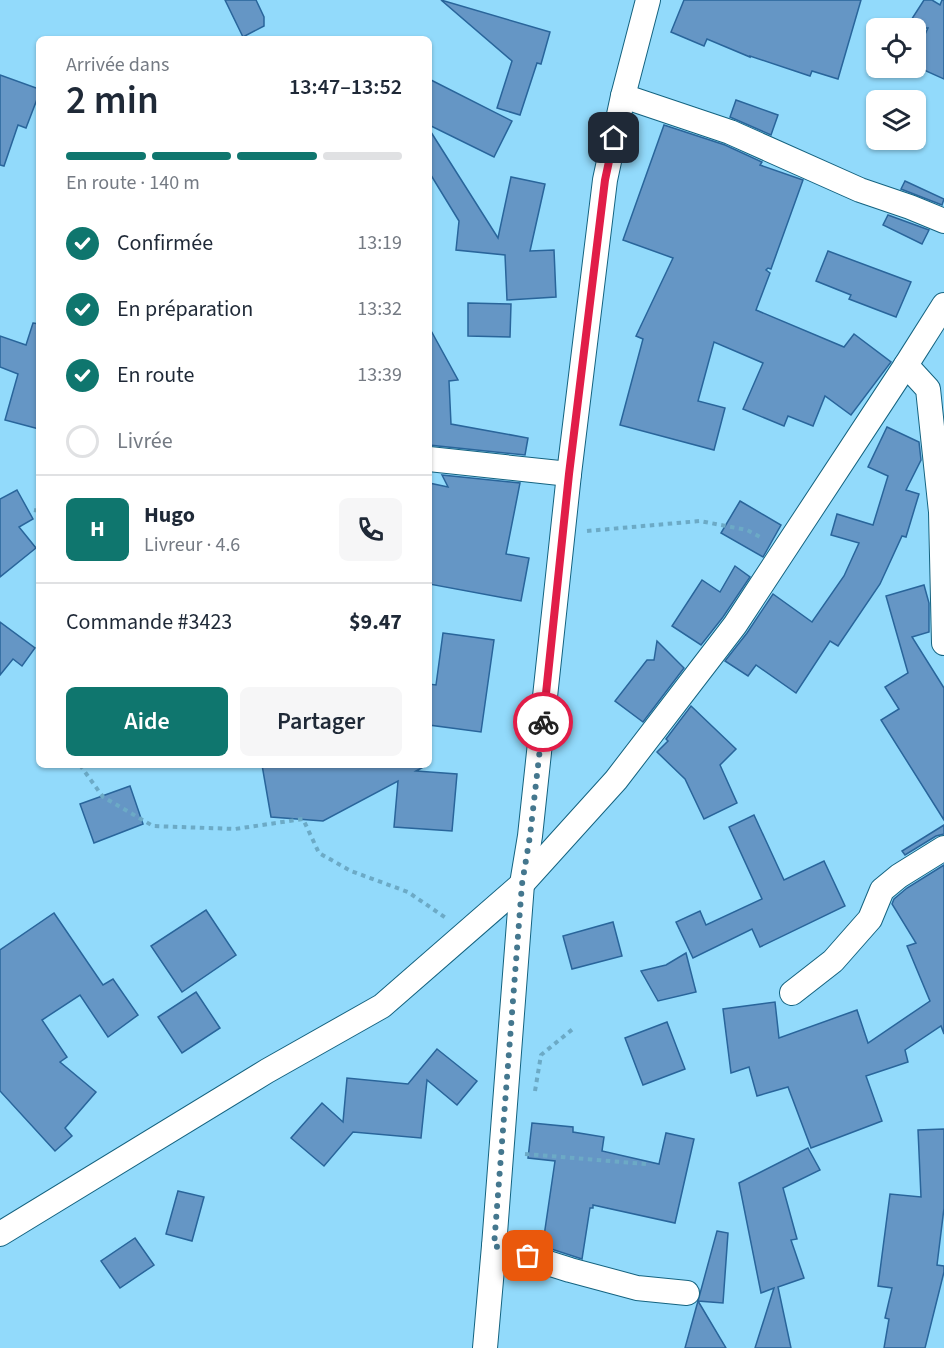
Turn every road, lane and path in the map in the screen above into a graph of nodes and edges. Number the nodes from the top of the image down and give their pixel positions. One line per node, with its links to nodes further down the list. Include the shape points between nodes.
1 (648, 0): 2 (street)
2 (623, 96): 3 (street, via 730,132 860,190); 7 (street, via 605,180)
3 (944, 221)
4 (944, 305): 5 (street)
5 (906, 365): 9 (street); 10 (street, via 928,389 941,512)
6 (432, 459): 7 (street)
7 (569, 474): 8 (street)
8 (563, 534): 9 (path, via 700,521 747,530); 13 (street)
9 (784, 550): 13 (street, via 735,625 616,780)
10 (944, 643)
11 (82, 768): 14 (path, via 103,797 153,826 236,829 303,819 319,853 351,871 408,892)
12 (944, 848): 15 (street, via 882,890 870,919 833,961)
13 (522, 884): 14 (street); 23 (street)
14 (466, 932): 22 (street, via 382,1006 267,1071)
15 (792, 993)
16 (574, 1028): 17 (path, via 541,1055)
17 (533, 1099)
18 (526, 1143): 19 (path)
19 (524, 1154): 20 (path); 21 (path)
20 (524, 1164)
21 (646, 1164)
22 (0, 1234)
23 (494, 1246): 24 (street, via 638,1288); 25 (street)
24 (687, 1293)
25 (485, 1348)

